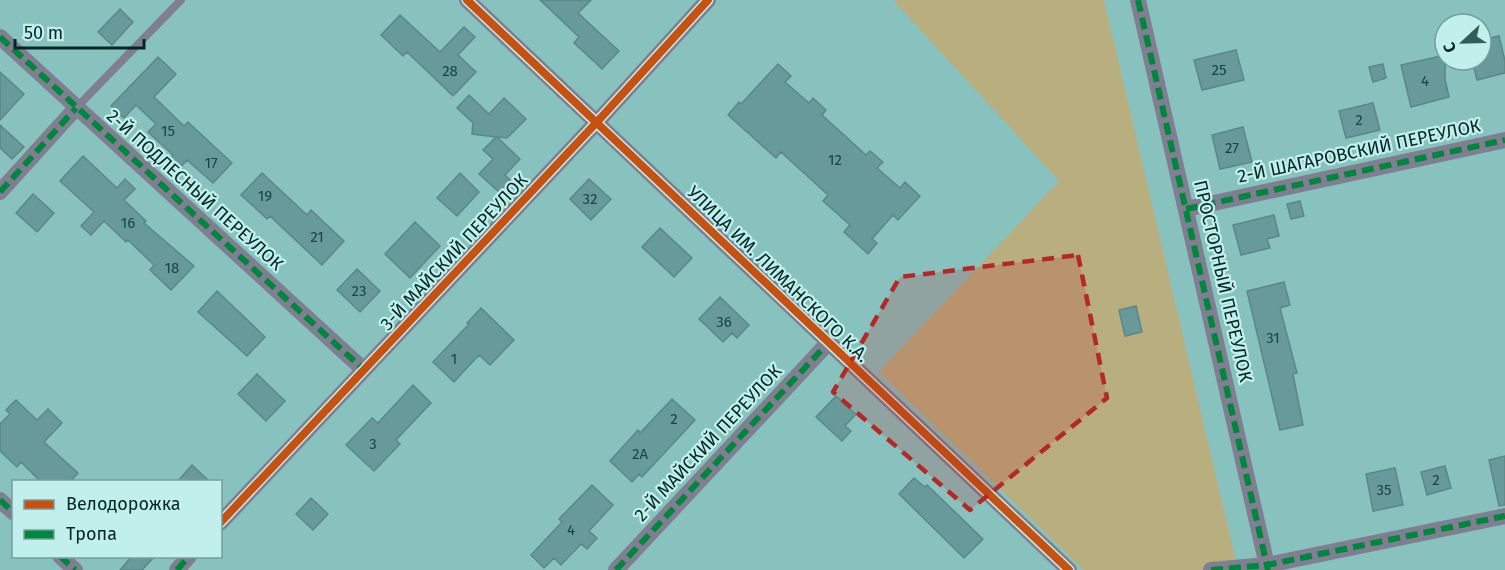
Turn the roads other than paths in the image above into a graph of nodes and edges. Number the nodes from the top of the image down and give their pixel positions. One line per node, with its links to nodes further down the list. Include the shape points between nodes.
1 (181, 0): 6 (lane)
2 (467, 0): 7 (street, УЛИЦА ИМ. ЛИМАНСКОГО К.А.)
3 (708, 0): 7 (street, 3-Й МАЙСКИЙ ПЕРЕУЛОК)
4 (1138, 0): 10 (street, ПРОСТОРНЫЙ ПЕРЕУЛОК)
5 (0, 37): 6 (street, 2-Й ПОДЛЕСНЫЙ ПЕРЕУЛОК)
6 (76, 108): 9 (street); 12 (street, 2-Й ПОДЛЕСНЫЙ ПЕРЕУЛОК)
7 (597, 122): 11 (street, УЛИЦА ИМ. ЛИМАНСКОГО К.А.); 12 (street, 3-Й МАЙСКИЙ ПЕРЕУЛОК)
8 (1505, 140): 10 (street, 2-Й ШАГАРОВСКИЙ ПЕРЕУЛОК)
9 (0, 192)
10 (1186, 209): 19 (street, ПРОСТОРНЫЙ ПЕРЕУЛОК)
11 (828, 343): 22 (street, 2-Й МАЙСКИЙ ПЕРЕУЛОК); 23 (street, УЛИЦА ИМ. ЛИМАНСКОГО К.А.)
12 (364, 370): 16 (street, 3-Й МАЙСКИЙ ПЕРЕУЛОК)
13 (0, 500): 14 (street)
14 (12, 511)
15 (1505, 516): 19 (street)
16 (222, 521)
17 (62, 558): 20 (street)
18 (187, 558): 21 (street)
19 (1268, 568): 24 (street)
20 (75, 570)
21 (177, 570)
22 (616, 570)
23 (1069, 570)
24 (1211, 570)

